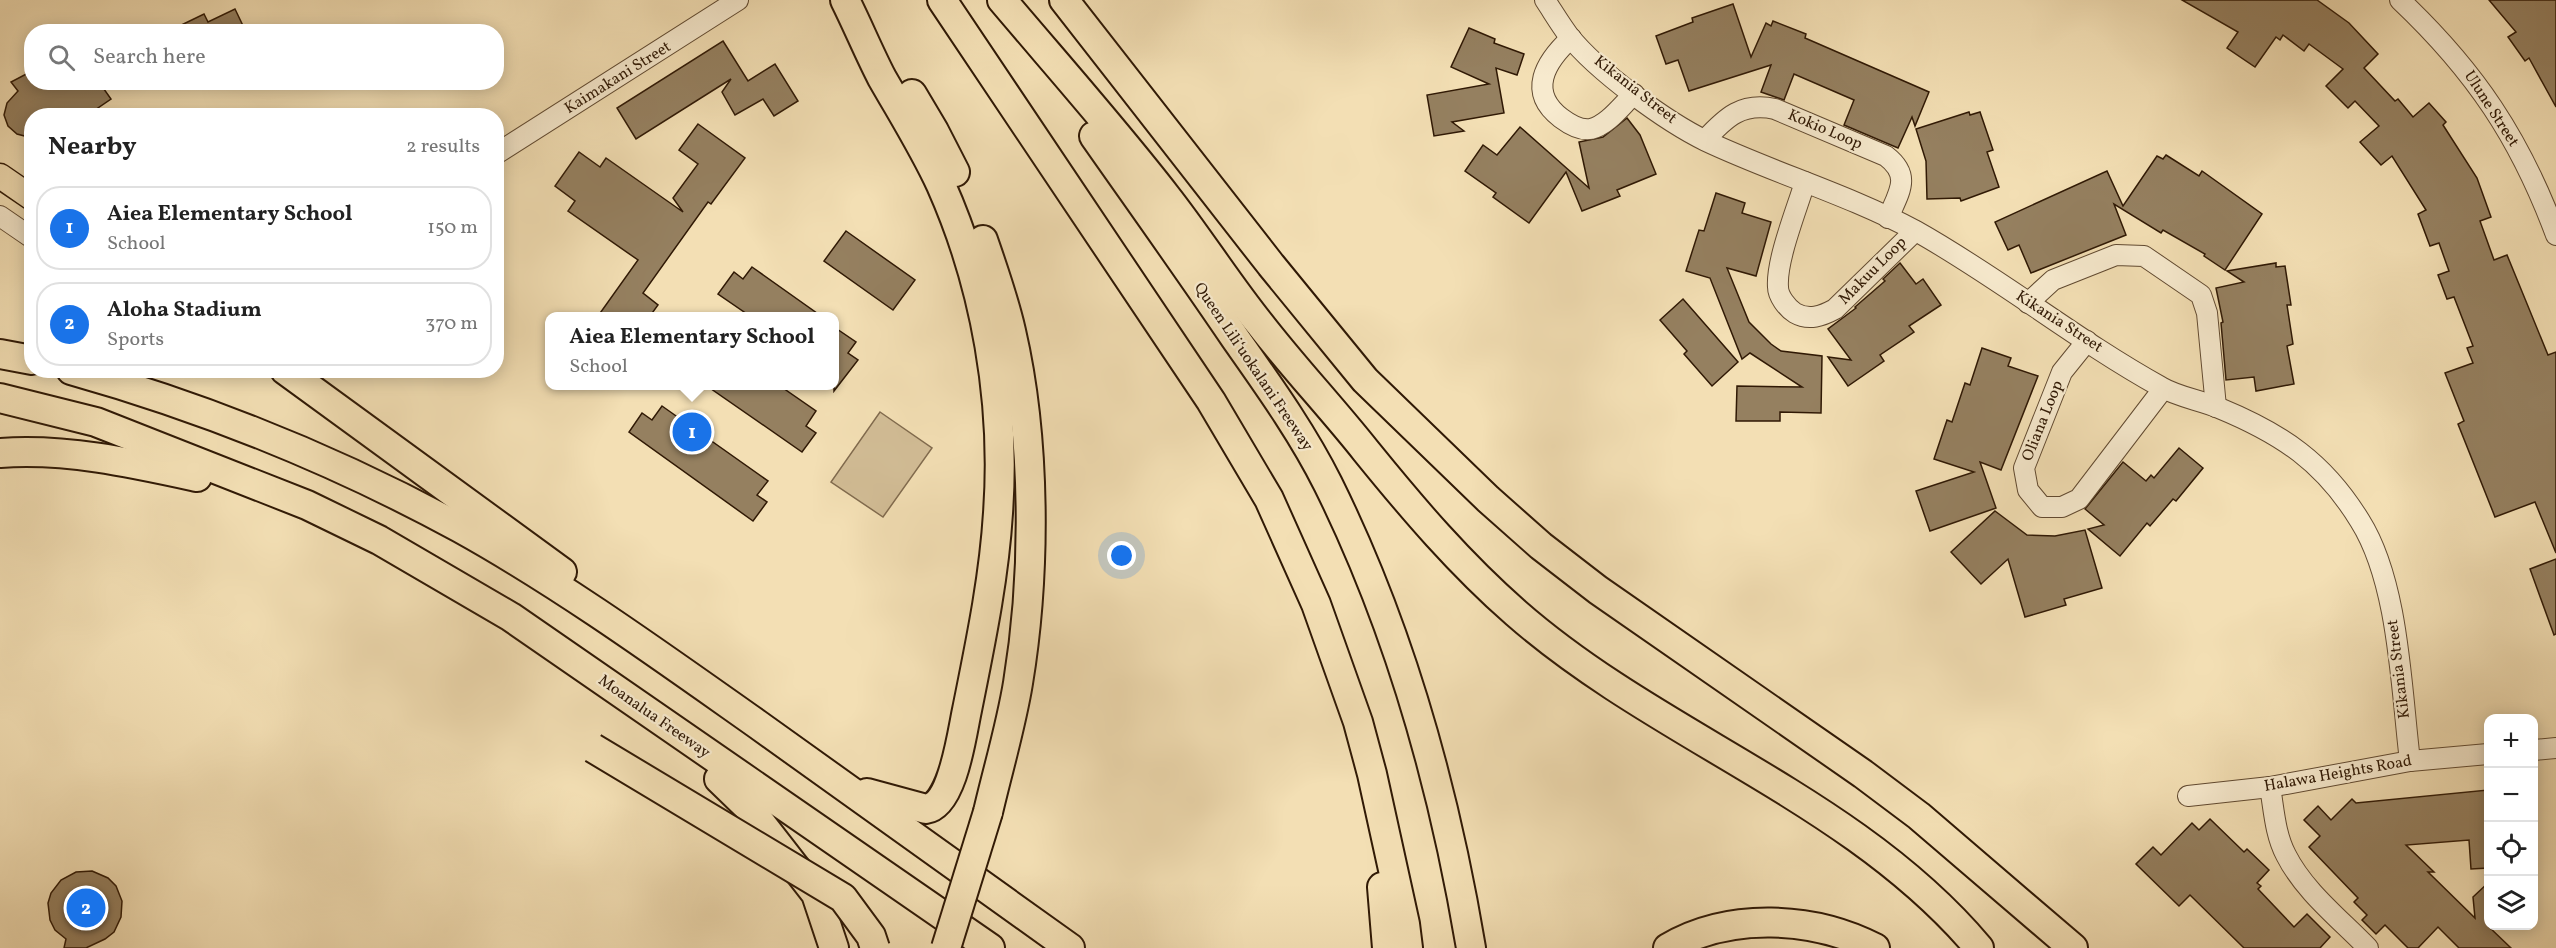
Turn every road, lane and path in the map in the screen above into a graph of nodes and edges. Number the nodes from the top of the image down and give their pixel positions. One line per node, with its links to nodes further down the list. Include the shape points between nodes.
1 (738, 0): 12 (street, Kaimakani Street)
2 (845, 0): 40 (highway, via 940,184 974,273 993,375 999,476 997,524 981,645 946,793 940,803 926,809)
3 (855, 0): 46 (highway, bridge, via 934,131 977,222 1011,331 1024,404 1030,495 1029,589 1018,684 988,812)
4 (942, 0): 39 (highway, via 1211,401 1269,500 1320,614)
5 (1000, 0): 51 (highway, Queen Liliʻuokalani Freeway, via 1290,418 1327,483 1385,614 1418,710 1446,815); 54 (highway, via 1166,196 1259,324 1393,486 1483,584 1518,616 1594,673 1862,841 1916,884)
6 (1064, 0): 43 (highway, via 1270,265 1365,380 1488,499 1598,590 1863,774)
7 (1545, 0): 9 (street, Kikania Street)
8 (2400, 0): 20 (street, Ulune Street, via 2439,36 2477,83 2538,188)
9 (1571, 38): 10 (street, Kikania Street); 10 (street, via 1556,52 1543,80 1542,96 1549,109 1571,126 1590,129 1605,122)
10 (1634, 94): 11 (street, Kikania Street)
11 (1705, 140): 14 (street, Kikania Street); 17 (street, Kokio Loop, via 1722,121 1758,105 1886,156 1898,165 1902,180)
12 (504, 149)
13 (0, 176): 15 (main road)
14 (1805, 182): 17 (street, Kikania Street); 18 (street, Makuu Loop, via 1779,269 1778,289 1794,313 1806,318 1823,316 1835,309)
15 (24, 192)
16 (0, 216): 19 (street)
17 (1888, 218): 18 (street, Kikania Street)
18 (1915, 231): 21 (street, Kikania Street)
19 (24, 232)
20 (2556, 235)
21 (2028, 303): 22 (street, Kikania Street); 29 (street, via 2053,280 2084,267 2116,255 2144,256 2201,295 2207,313)
22 (2087, 341): 27 (street, Kikania Street); 27 (street, Oliana Loop, via 2062,372 2024,468 2028,490 2042,507 2062,507 2079,499)
23 (0, 354): 24 (highway)
24 (24, 358)
25 (99, 378): 32 (highway, via 242,428 383,489 548,582)
26 (296, 378): 32 (highway, via 557,568)
27 (2163, 389): 29 (street, Kikania Street)
28 (0, 398): 31 (highway, via 96,422)
29 (2216, 407): 38 (street, Kikania Street, via 2301,451 2337,487 2361,522 2380,559 2392,613)
30 (0, 453): 31 (highway, via 80,456 142,465)
31 (307, 505): 33 (highway, Moanalua Freeway, via 388,545 511,617)
32 (687, 674): 40 (highway)
33 (649, 714): 44 (highway, via 750,809 816,894); 47 (highway, Moanalua Freeway)
34 (593, 748): 45 (highway, bridge, via 843,898 871,936)
35 (2556, 748): 36 (street)
36 (2538, 750)
37 (2484, 754): 38 (street, Halawa Heights Road)
38 (2410, 761): 41 (street, Halawa Heights Road)
39 (1372, 774): 49 (highway); 50 (highway)
40 (842, 785): 48 (highway)
41 (2270, 787): 42 (street, Halawa Heights Road); 57 (street, via 2277,831 2301,881)
42 (2188, 796)
43 (1973, 864): 55 (highway); 56 (highway)
44 (834, 948)
45 (875, 948)
46 (946, 948)
47 (990, 948)
48 (1070, 948)
49 (1387, 948)
50 (1408, 948)
51 (1471, 948)
52 (1668, 948): 53 (highway, via 1703,933 1764,923 1829,930)
53 (1875, 948)
54 (1979, 948)
55 (2054, 948)
56 (2073, 948)
57 (2368, 948)

